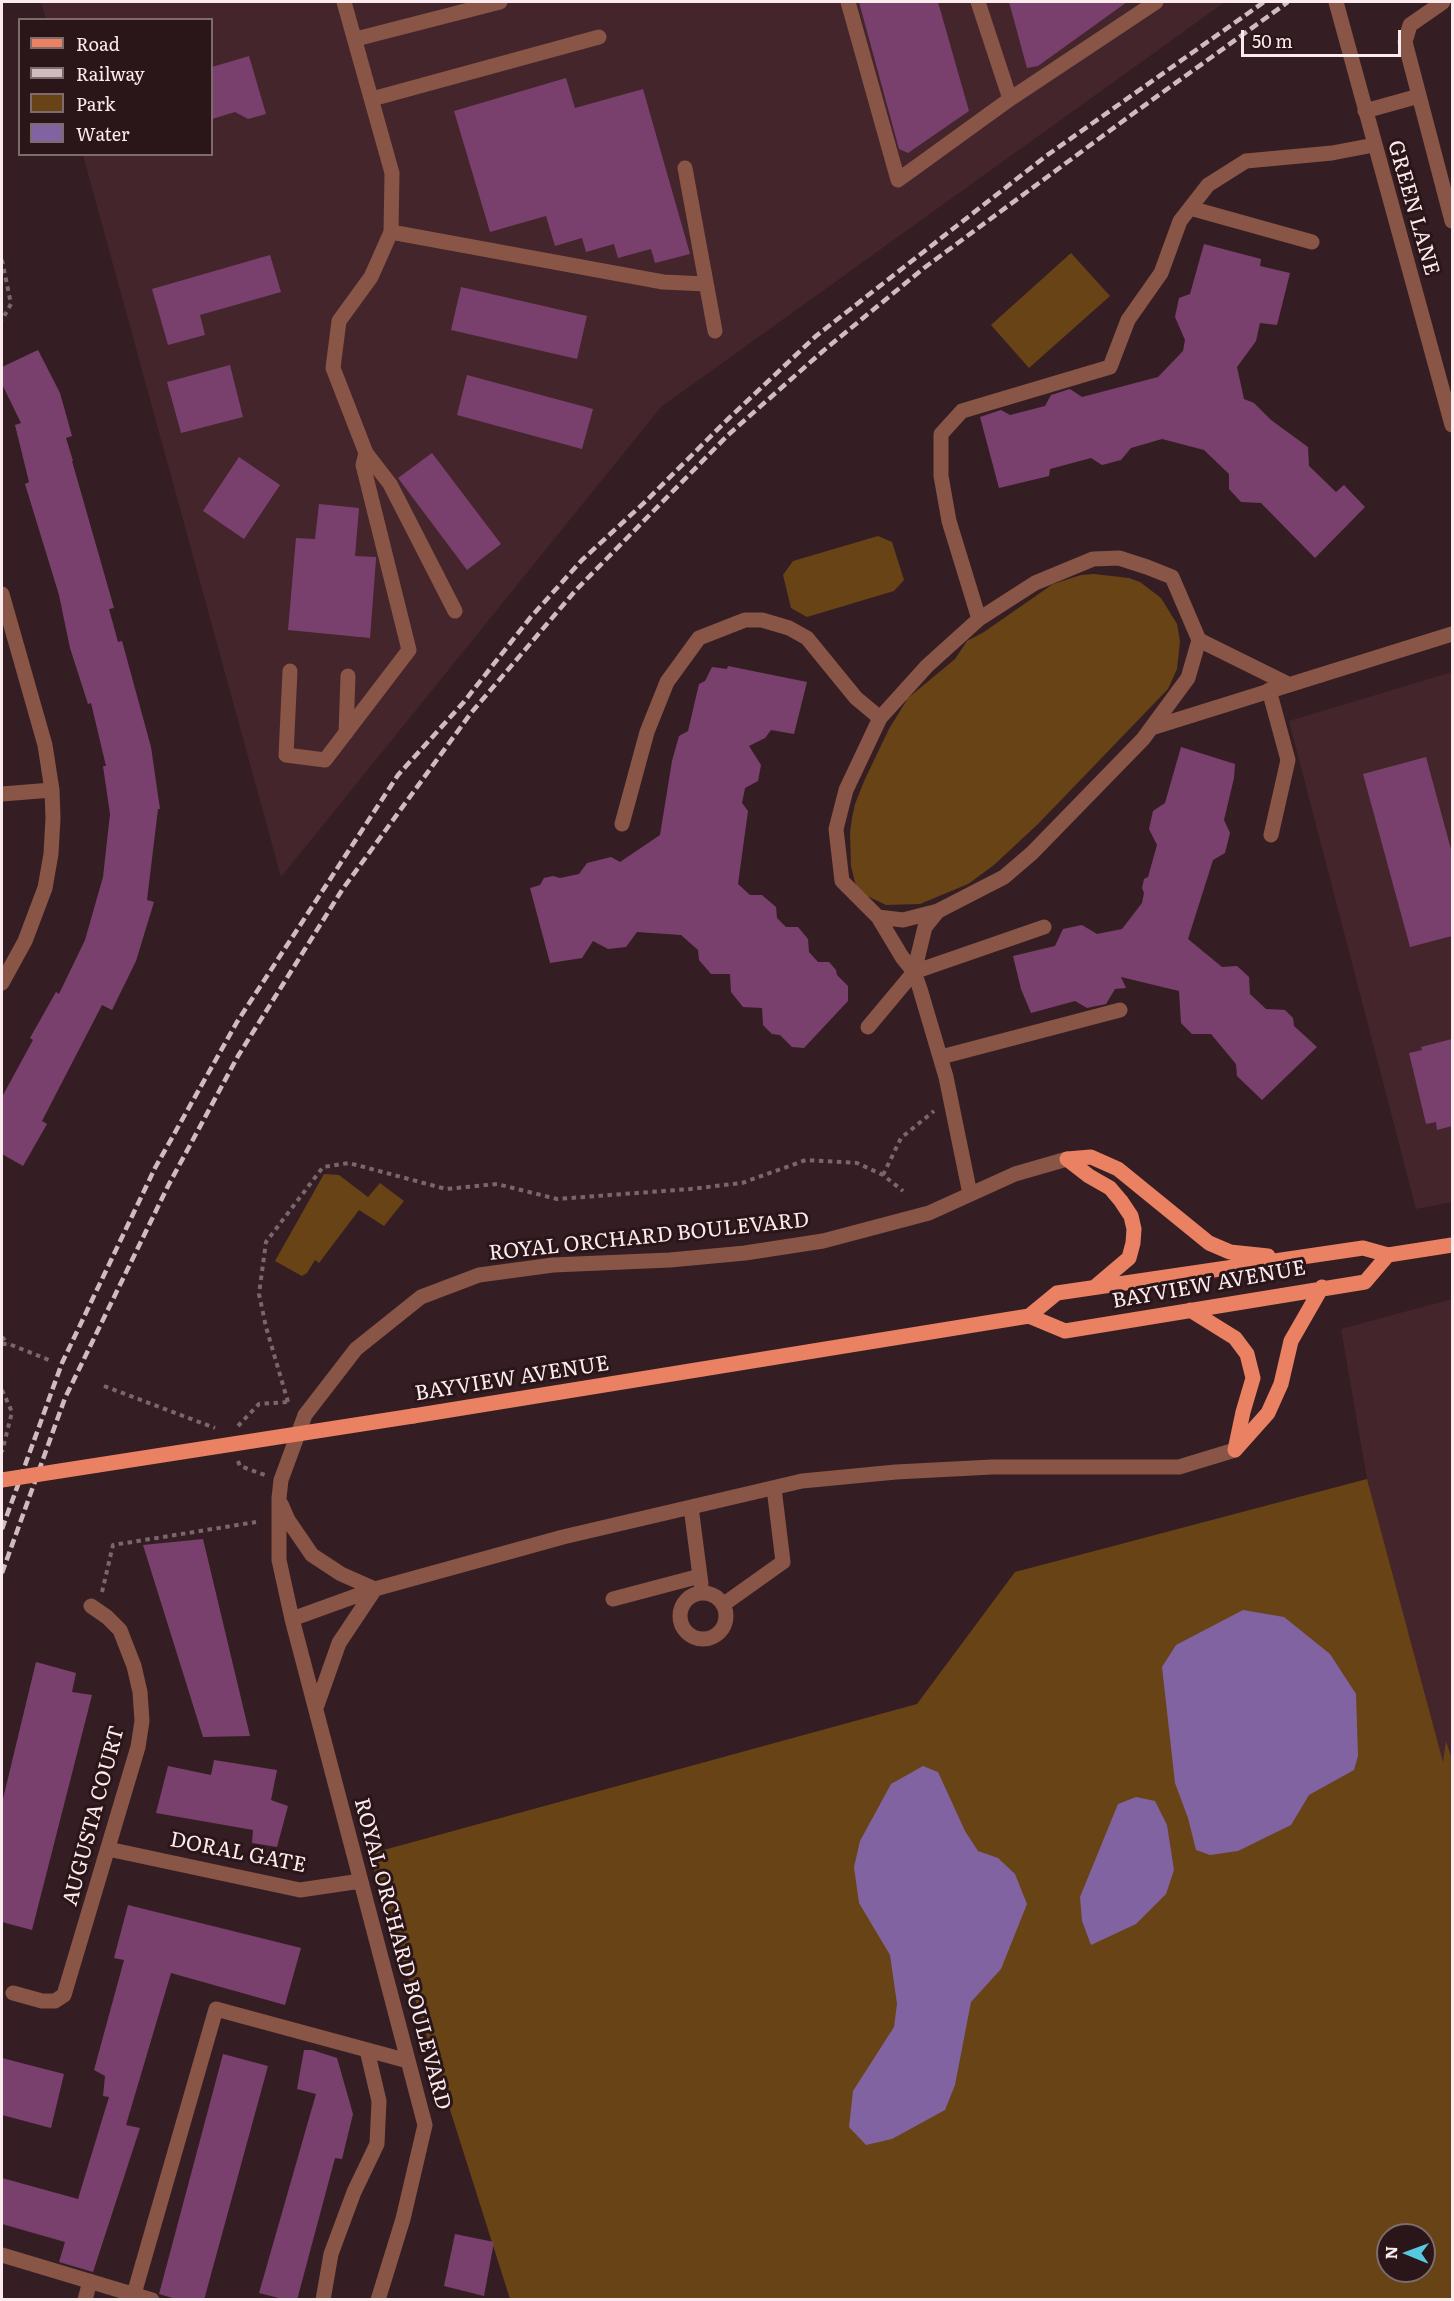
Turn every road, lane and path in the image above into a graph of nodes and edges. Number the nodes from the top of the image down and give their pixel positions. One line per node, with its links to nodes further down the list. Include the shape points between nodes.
1 (344, 2): 9 (street)
2 (500, 2): 9 (street)
3 (848, 2): 12 (street, via 898,180)
4 (978, 2): 12 (street)
5 (1156, 2): 12 (street)
6 (1336, 2): 13 (street, GREEN LANE)
7 (1443, 2): 10 (street, via 1410,25 1406,34)
8 (599, 37): 11 (street)
9 (356, 39): 11 (street)
10 (1419, 96): 13 (street); 17 (street)
11 (372, 99): 18 (street, via 392,173)
12 (1010, 99)
13 (1365, 111): 14 (street, GREEN LANE)
14 (1374, 144): 16 (street, via 1332,153 1246,161 1208,185); 24 (street, GREEN LANE)
15 (685, 168): 21 (street)
16 (1190, 207): 19 (street); 29 (street, via 1180,221 1161,273 1128,320 1110,367 962,411 941,434 941,476 949,521)
17 (1452, 221)
18 (390, 232): 21 (street, via 663,282); 26 (street, via 371,277 339,321 333,368)
19 (1312, 243)
20 (2, 260): 22 (path, via 11,304)
21 (706, 284): 23 (street)
22 (2, 320)
23 (715, 331)
24 (1446, 375): 25 (street, GREEN LANE)
25 (1452, 425)
26 (366, 453): 28 (street, via 390,484); 38 (street, via 363,465 409,650)
27 (2, 594): 39 (street, via 45,745)
28 (455, 611)
29 (979, 619): 31 (street, via 1035,583 1092,559 1119,558 1172,577); 36 (street, via 927,666)
30 (1452, 634): 34 (street)
31 (1199, 640): 34 (street); 37 (street, via 1188,678)
32 (290, 671): 38 (street, via 286,755 325,760)
33 (348, 676): 38 (street)
34 (1287, 684): 35 (street)
35 (1269, 690): 37 (street); 42 (street, via 1288,760)
36 (880, 718): 41 (street, via 856,698 807,638 789,628 762,620 745,620 699,638 667,682 646,732); 44 (street, via 846,790 836,829 842,881)
37 (1151, 728): 43 (street, via 1025,859 1004,877)
38 (346, 733)
39 (52, 789): 40 (street); 47 (street, via 51,854 45,888 25,941)
40 (2, 794)
41 (622, 824)
42 (1271, 835)
43 (938, 911): 44 (street, via 903,920); 46 (street, via 925,927)
44 (878, 917): 46 (street)
45 (1044, 927): 46 (street)
46 (914, 972): 49 (street); 50 (street)
47 (2, 983)
48 (1120, 1010): 50 (street)
49 (868, 1027)
50 (941, 1057): 55 (street)
51 (934, 1111): 53 (path, via 901,1138)
52 (1067, 1159): 55 (street, ROYAL ORCHARD BOULEVARD, via 1015,1174); 58 (main road, via 1091,1157 1118,1169 1209,1243 1230,1252); 59 (main road, via 1110,1188 1131,1216 1134,1229 1129,1258)
53 (883, 1175): 54 (path); 69 (path, via 856,1162 806,1160 742,1183 556,1199 497,1184 446,1189 349,1163 323,1167 266,1242 259,1294)
54 (903, 1191)
55 (970, 1194): 70 (street, ROYAL ORCHARD BOULEVARD, via 929,1213 823,1241 745,1253 553,1265 479,1275 421,1297 356,1349)
56 (1452, 1245): 57 (main road, BAYVIEW AVENUE)
57 (1388, 1255): 58 (main road, BAYVIEW AVENUE, via 1363,1248); 60 (main road, BAYVIEW AVENUE, via 1365,1282)
58 (1289, 1258): 59 (main road, BAYVIEW AVENUE)
59 (1096, 1287): 62 (main road, BAYVIEW AVENUE, via 1057,1293)
60 (1322, 1287): 61 (main road, BAYVIEW AVENUE); 73 (main road, via 1291,1341 1281,1384 1268,1413)
61 (1190, 1310): 62 (main road, BAYVIEW AVENUE, via 1065,1331); 73 (main road, via 1235,1338 1247,1354 1253,1378)
62 (1029, 1316): 76 (main road, BAYVIEW AVENUE, bridge)
63 (2, 1338): 65 (path)
64 (2, 1344): 65 (path)
65 (9, 1344): 66 (path)
66 (49, 1360)
67 (104, 1386): 72 (path)
68 (2, 1390): 74 (path, via 12,1412)
69 (288, 1402): 70 (path); 71 (path, via 259,1404)
70 (304, 1415): 77 (street, ROYAL ORCHARD BOULEVARD)
71 (237, 1426)
72 (219, 1430)
73 (1235, 1450): 78 (street, via 1179,1467 956,1469 802,1481)
74 (2, 1452)
75 (236, 1455): 77 (path, via 240,1466)
76 (2, 1480)
77 (281, 1480): 79 (street, ROYAL ORCHARD BOULEVARD)
78 (774, 1488): 80 (street); 86 (street, via 783,1562)
79 (279, 1498): 83 (street, via 288,1520 312,1555 348,1578); 88 (street, ROYAL ORCHARD BOULEVARD, via 279,1560)
80 (691, 1507): 82 (street); 83 (street, via 563,1537)
81 (256, 1522): 87 (path, via 112,1545)
82 (700, 1576): 84 (street); 85 (street)
83 (375, 1589): 88 (street); 89 (street, via 339,1643)
84 (702, 1593): 86 (street, via 712,1594); 86 (street, via 685,1600 680,1615 691,1636 706,1639 720,1632 727,1618)
85 (613, 1599)
86 (724, 1604)
87 (95, 1609): 90 (street, AUGUSTA COURT, via 120,1630 129,1650 140,1692 142,1721)
88 (292, 1619): 89 (street, ROYAL ORCHARD BOULEVARD)
89 (316, 1708): 91 (street, ROYAL ORCHARD BOULEVARD)
90 (108, 1849): 91 (street, DORAL GATE, via 300,1890); 92 (street, AUGUSTA COURT, via 64,1995 48,2001)
91 (361, 1881): 94 (street, ROYAL ORCHARD BOULEVARD)
92 (13, 1993)
93 (367, 2050): 94 (street); 97 (street, via 216,2009); 100 (street, via 379,2101 377,2144 331,2254)
94 (408, 2061): 101 (street, ROYAL ORCHARD BOULEVARD, via 425,2125 403,2219)
95 (2, 2254): 96 (street)
96 (90, 2281): 97 (street); 98 (street)
97 (134, 2294): 99 (street)
98 (85, 2300)
99 (152, 2300)
100 (323, 2300)
101 (378, 2300)

